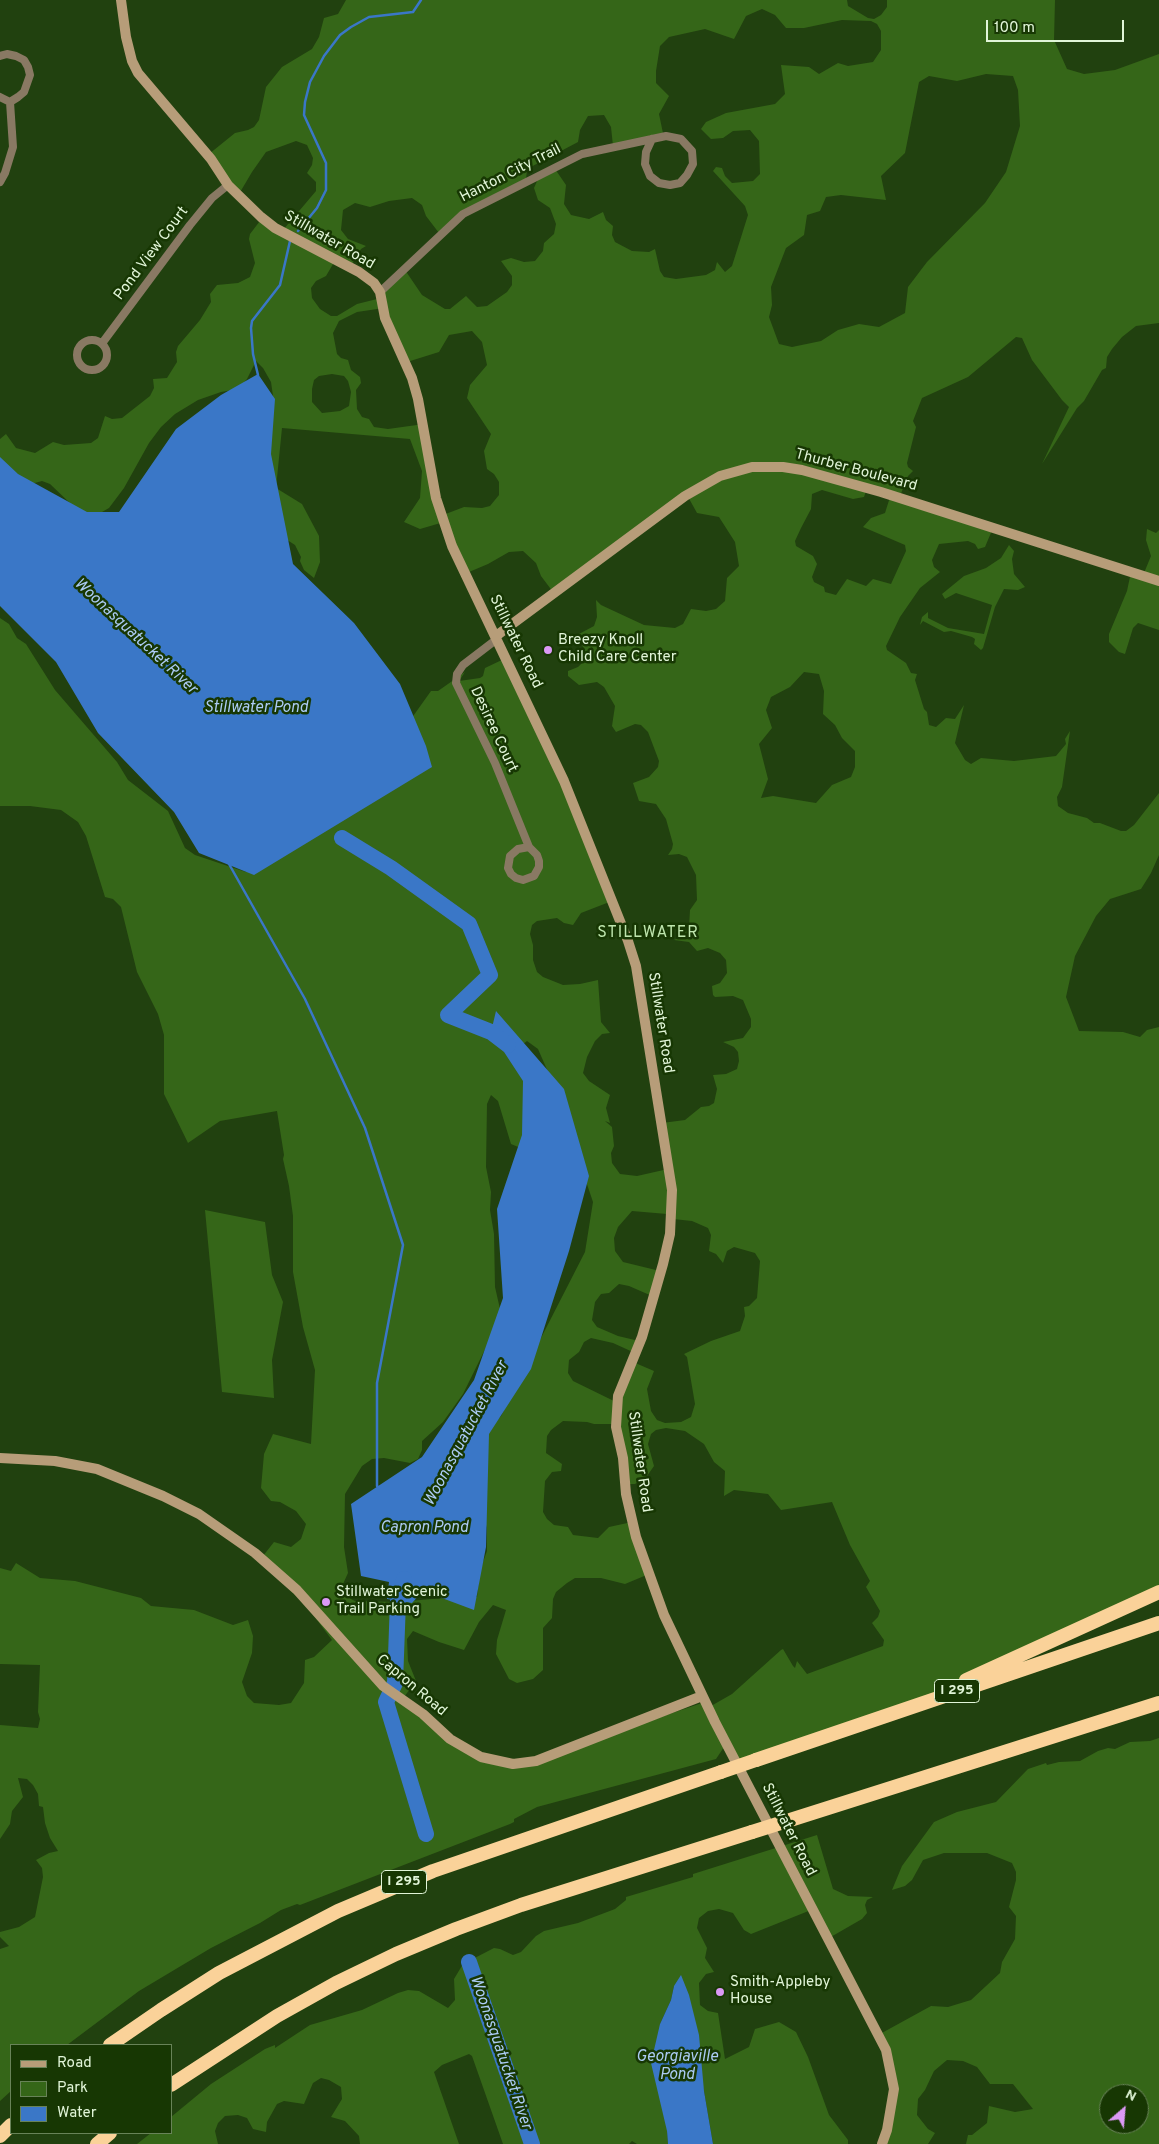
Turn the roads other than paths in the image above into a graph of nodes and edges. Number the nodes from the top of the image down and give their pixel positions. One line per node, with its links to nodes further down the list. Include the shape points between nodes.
1 (121, 0): 7 (street, Stillwater Road, via 128,45 138,73 211,159)
2 (0, 56): 4 (street, via 7,54 24,60 30,75 24,92)
3 (0, 97): 4 (street)
4 (10, 102): 6 (street, via 13,147)
5 (652, 139): 5 (street, via 666,136 681,138 692,151 693,164 688,176 680,183 659,184 650,176 645,164); 8 (street, Hanton City Trail, via 582,154 463,214)
6 (0, 182)
7 (228, 185): 8 (street, Stillwater Road, via 275,228 359,272); 9 (street, Pond View Court, via 212,198 190,225)
8 (380, 292): 11 (street, Stillwater Road, via 385,318 418,399 439,511 452,546)
9 (103, 342): 9 (street, via 91,340 83,343 76,358 83,367 93,370 103,365 107,353)
10 (1159, 581): 11 (street, Thurber Boulevard, via 882,492 783,467 752,467 720,476 685,496)
11 (497, 637): 12 (street, Desiree Court, via 463,665 456,683 495,763); 16 (street, Stillwater Road, via 564,781 626,933 636,966 671,1178 671,1213 663,1264 642,1336 618,1396 616,1427 626,1494 642,1556 664,1615)
12 (529, 847): 12 (street, Desiree Court, via 537,854 539,867 534,876 523,880 511,874 508,862 518,849)
13 (0, 1458): 16 (street, Capron Road, via 49,1461 97,1469 199,1514 255,1554 297,1590 383,1686 469,1752 493,1761 513,1764 536,1761)
14 (1159, 1592): 18 (highway)
15 (1159, 1622): 18 (highway, I 295)
16 (702, 1696): 25 (street, Stillwater Road, via 886,2050 894,2089)
17 (1159, 1703): 20 (highway, bridge, via 521,1905 456,1929 336,1983 277,2016)
18 (874, 1720): 19 (highway, I 295, bridge, via 433,1871 346,1907 219,1973)
19 (111, 2044)
20 (172, 2084)
21 (10, 2127): 23 (highway)
22 (109, 2134): 24 (highway)
23 (0, 2136)
24 (97, 2144)
25 (882, 2144)

